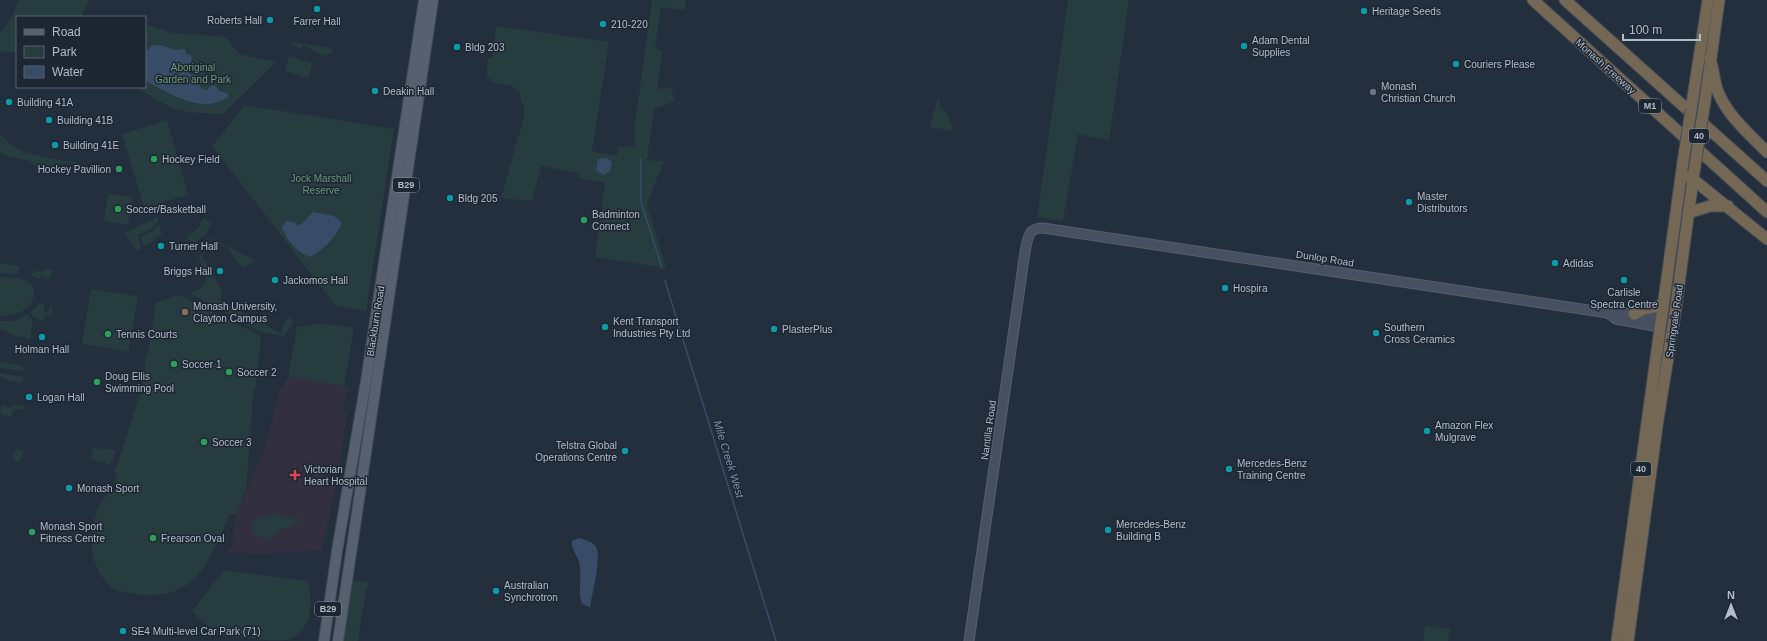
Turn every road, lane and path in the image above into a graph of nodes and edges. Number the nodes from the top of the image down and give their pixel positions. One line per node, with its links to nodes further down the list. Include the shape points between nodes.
1 (424, 0): 26 (main road, Blackburn Road / B29)
2 (433, 0): 27 (main road, Blackburn Road / B29)
3 (1533, 0): 16 (highway, Monash Freeway / M1)
4 (1565, 0): 14 (highway, M1)
5 (1708, 0): 9 (highway, Springvale Road / 40)
6 (1719, 0): 7 (highway, Springvale Road / 40)
7 (1710, 59): 8 (highway, Springvale Road / 40); 10 (highway, via 1721,97)
8 (1704, 100): 9 (highway); 10 (highway, via 1715,102); 13 (highway, Springvale Road / 40, bridge)
9 (1691, 110): 12 (highway, Springvale Road / 40, bridge)
10 (1744, 128): 11 (highway)
11 (1767, 152)
12 (1683, 166): 13 (highway); 20 (highway, Springvale Road / 40)
13 (1693, 175): 15 (highway); 17 (highway, Springvale Road / 40)
14 (1767, 181)
15 (1728, 206): 17 (highway, via 1710,206); 19 (highway)
16 (1767, 212)
17 (1688, 213): 24 (highway, Springvale Road / 40)
18 (1038, 228): 21 (street, Dunlop Road); 30 (street, Nantilla Road, via 1030,233 1027,242)
19 (1767, 239)
20 (1663, 305): 22 (highway); 23 (highway, Springvale Road / 40)
21 (1608, 313): 22 (street, Dunlop Road, via 1615,311); 23 (street, Dunlop Road, via 1616,318 1653,326)
22 (1634, 314): 23 (street, Dunlop Road)
23 (1661, 322): 24 (highway, Springvale Road / 40)
24 (1655, 438): 25 (highway, Springvale Road / 40)
25 (1627, 570): 31 (highway, Springvale Road / 40); 32 (highway, Springvale Road / 40)
26 (334, 572): 27 (main road); 28 (main road, Blackburn Road / B29)
27 (348, 573): 29 (main road, Blackburn Road / B29)
28 (324, 641)
29 (338, 641)
30 (969, 641)
31 (1617, 641)
32 (1628, 641)

